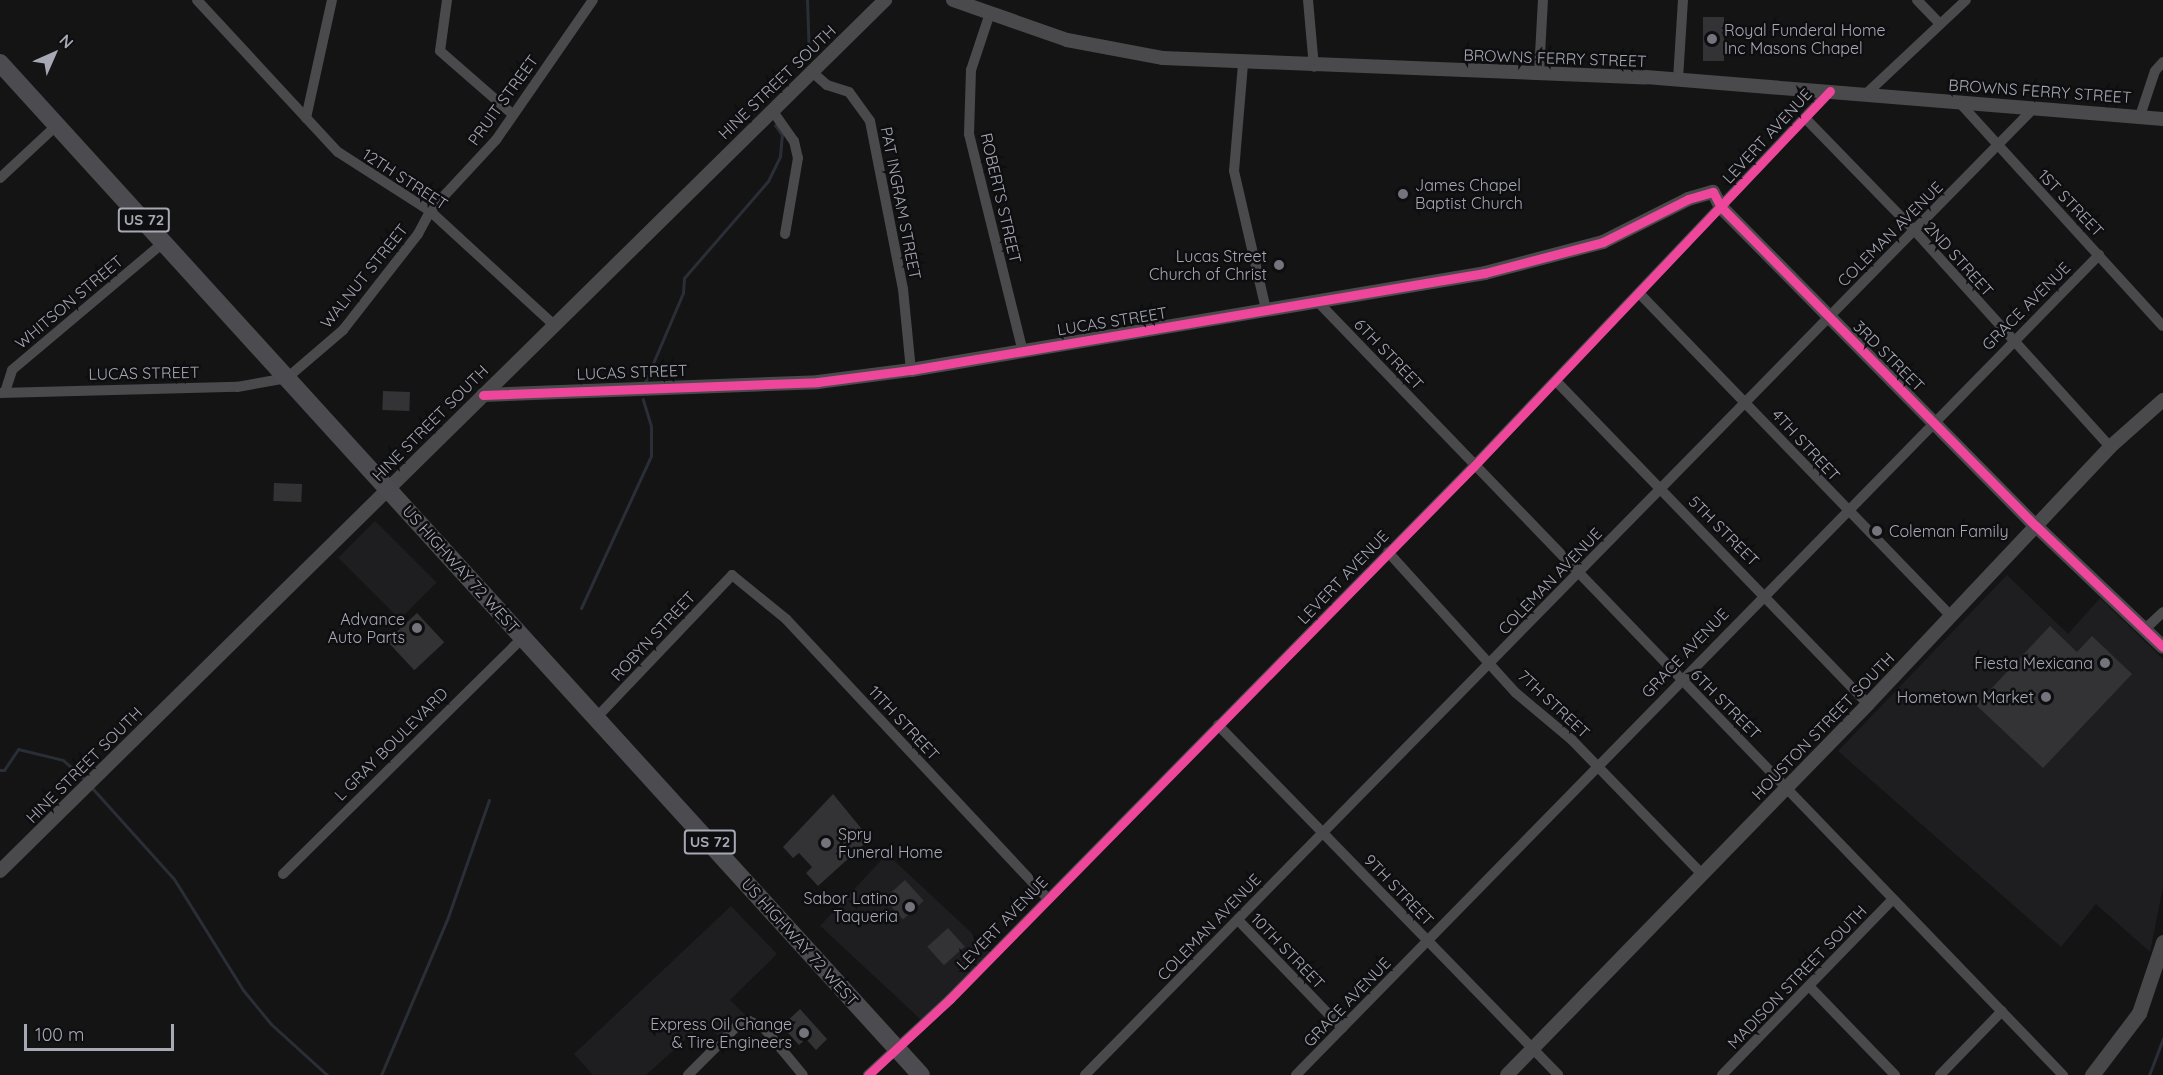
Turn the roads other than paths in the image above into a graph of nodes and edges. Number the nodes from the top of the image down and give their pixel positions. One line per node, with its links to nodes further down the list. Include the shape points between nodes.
1 (197, 0): 28 (street, 12TH STREET)
2 (332, 0): 28 (street)
3 (447, 0): 26 (street, via 440,51)
4 (593, 0): 26 (street, PRUIT STREET)
5 (885, 0): 18 (street, HINE STREET SOUTH)
6 (953, 0): 12 (street, BROWNS FERRY STREET)
7 (1308, 0): 17 (street)
8 (1543, 0): 19 (street)
9 (1683, 0): 20 (street)
10 (1917, 0): 13 (street)
11 (1966, 0): 13 (street)
12 (989, 16): 16 (street, BROWNS FERRY STREET, via 1115,50); 47 (street, ROBERTS STREET, via 971,70 969,134)
13 (1940, 24): 22 (street)
14 (2163, 62): 27 (street, via 2155,71)
15 (0, 63): 31 (highway, US HIGHWAY 72 WEST / US 72)
16 (1243, 64): 17 (street, BROWNS FERRY STREET); 42 (street, via 1234,171)
17 (1314, 67): 19 (street, BROWNS FERRY STREET)
18 (812, 72): 25 (street, HINE STREET SOUTH); 48 (street, PAT INGRAM STREET, via 859,100 870,122 902,280)
19 (1539, 73): 20 (street, BROWNS FERRY STREET)
20 (1678, 79): 21 (street, BROWNS FERRY STREET)
21 (1830, 91): 22 (street, BROWNS FERRY STREET); 30 (street, LEVERT AVENUE)
22 (1866, 94): 23 (street, BROWNS FERRY STREET)
23 (1958, 102): 24 (street, BROWNS FERRY STREET); 32 (street, 1ST STREET)
24 (2035, 107): 27 (street, BROWNS FERRY STREET); 32 (street, COLEMAN AVENUE)
25 (772, 110): 37 (street, via 794,141 798,158); 44 (street, HINE STREET SOUTH)
26 (511, 113): 35 (street, PRUIT STREET, via 496,140)
27 (2140, 116): 29 (street, BROWNS FERRY STREET)
28 (306, 118): 35 (street, 12TH STREET, via 358,169)
29 (2163, 119)
30 (1807, 120): 34 (street, LEVERT AVENUE); 36 (street, 2ND STREET)
31 (57, 125): 33 (street); 38 (highway, US HIGHWAY 72 WEST / US 72)
32 (1997, 147): 36 (street, COLEMAN AVENUE); 39 (street, 1ST STREET)
33 (0, 178)
34 (1721, 207): 40 (street, LEVERT AVENUE); 41 (street, LUCAS STREET, via 1713,192 1703,193 1626,233 1557,256); 43 (street, 3RD STREET)
35 (430, 211): 44 (street, 12TH STREET); 49 (street, WALNUT STREET, via 418,234 343,330)
36 (1915, 231): 43 (street, COLEMAN AVENUE); 46 (street, 2ND STREET)
37 (785, 234)
38 (164, 242): 49 (highway, US HIGHWAY 72 WEST / US 72); 51 (street, WHITSON STREET, via 12,370)
39 (2099, 255): 45 (street, 1ST STREET); 46 (street, GRACE AVENUE)
40 (1639, 293): 50 (street, LEVERT AVENUE); 54 (street, 4TH STREET)
41 (1318, 302): 42 (street, LUCAS STREET); 57 (street, 6TH STREET)
42 (1266, 310): 47 (street, LUCAS STREET)
43 (1829, 316): 54 (street, COLEMAN AVENUE); 55 (street, 3RD STREET)
44 (554, 324): 52 (street, HINE STREET SOUTH)
45 (2163, 326)
46 (2013, 340): 55 (street, GRACE AVENUE); 56 (street, 2ND STREET)
47 (1023, 352): 48 (street, LUCAS STREET)
48 (911, 370): 52 (street, LUCAS STREET, via 818,382)
49 (287, 378): 51 (street, LUCAS STREET, via 237,387); 58 (highway, US HIGHWAY 72 WEST / US 72)
50 (1556, 381): 57 (street, LEVERT AVENUE); 59 (street, 5TH STREET)
51 (2, 392)
52 (483, 395): 58 (street, HINE STREET SOUTH)
53 (2163, 400): 56 (street, HOUSTON STREET SOUTH)
54 (1746, 402): 59 (street, COLEMAN AVENUE); 60 (street, 4TH STREET)
55 (1933, 422): 60 (street, GRACE AVENUE); 61 (street, 3RD STREET)
56 (2110, 447): 61 (street, HOUSTON STREET SOUTH)
57 (1474, 466): 62 (street, LEVERT AVENUE); 63 (street, 6TH STREET)
58 (388, 488): 69 (highway, US HIGHWAY 72 WEST / US 72); 79 (street, HINE STREET SOUTH)
59 (1661, 488): 63 (street, COLEMAN AVENUE); 65 (street, 5TH STREET)
60 (1849, 512): 65 (street, GRACE AVENUE); 67 (street, 4TH STREET)
61 (2036, 526): 67 (street, HOUSTON STREET SOUTH); 68 (street, 3RD STREET)
62 (1388, 552): 71 (street, 7TH STREET); 75 (street, LEVERT AVENUE)
63 (1578, 573): 71 (street, COLEMAN AVENUE); 72 (street, 6TH STREET)
64 (732, 575): 74 (street, ROBYN STREET); 82 (street, 11TH STREET, via 786,619)
65 (1764, 593): 72 (street, GRACE AVENUE); 73 (street, 5TH STREET)
66 (2163, 612): 68 (street)
67 (1951, 616): 73 (street, HOUSTON STREET SOUTH)
68 (2145, 629): 70 (street, 3RD STREET)
69 (523, 637): 74 (highway, US HIGHWAY 72 WEST / US 72); 80 (street, L GRAY BOULEVARD)
70 (2163, 647)
71 (1491, 663): 76 (street, 7TH STREET, via 1516,693); 78 (street, COLEMAN AVENUE)
72 (1680, 680): 76 (street, GRACE AVENUE); 77 (street, 6TH STREET)
73 (1868, 704): 77 (street, HOUSTON STREET SOUTH)
74 (597, 717): 90 (highway, US HIGHWAY 72 WEST / US 72)
75 (1218, 725): 78 (street, 9TH STREET); 82 (street, LEVERT AVENUE)
76 (1598, 766): 81 (street, 7TH STREET); 85 (street, GRACE AVENUE)
77 (1788, 787): 81 (street, HOUSTON STREET SOUTH); 83 (street, 6TH STREET)
78 (1323, 832): 84 (street, COLEMAN AVENUE); 85 (street, 9TH STREET)
79 (0, 872)
80 (283, 874)
81 (1703, 875): 91 (street, HOUSTON STREET SOUTH)
82 (1047, 898): 90 (street, LEVERT AVENUE)
83 (1893, 899): 87 (street, MADISON STREET SOUTH); 88 (street, 6TH STREET)
84 (1238, 920): 89 (street, 10TH STREET); 96 (street, COLEMAN AVENUE)
85 (1427, 941): 89 (street, GRACE AVENUE); 91 (street, 9TH STREET)
86 (2163, 942): 104 (main road, via 2139,1013)
87 (1809, 986): 100 (street, MADISON STREET SOUTH); 101 (street)
88 (2002, 1011): 102 (street); 103 (street, 6TH STREET)
89 (1342, 1028): 97 (street, GRACE AVENUE)
90 (897, 1048): 94 (street, LEVERT AVENUE); 95 (highway, US HIGHWAY 72 WEST / US 72)
91 (1532, 1049): 98 (street, HOUSTON STREET SOUTH); 99 (street, 9TH STREET)
92 (688, 1075): 93 (street, via 738,1026 749,1021 763,1028)
93 (803, 1075)
94 (868, 1075)
95 (921, 1075)
96 (1085, 1075)
97 (1296, 1075)
98 (1507, 1075)
99 (1558, 1075)
100 (1722, 1075)
101 (1895, 1075)
102 (1940, 1075)
103 (2063, 1075)
104 (2092, 1075)

